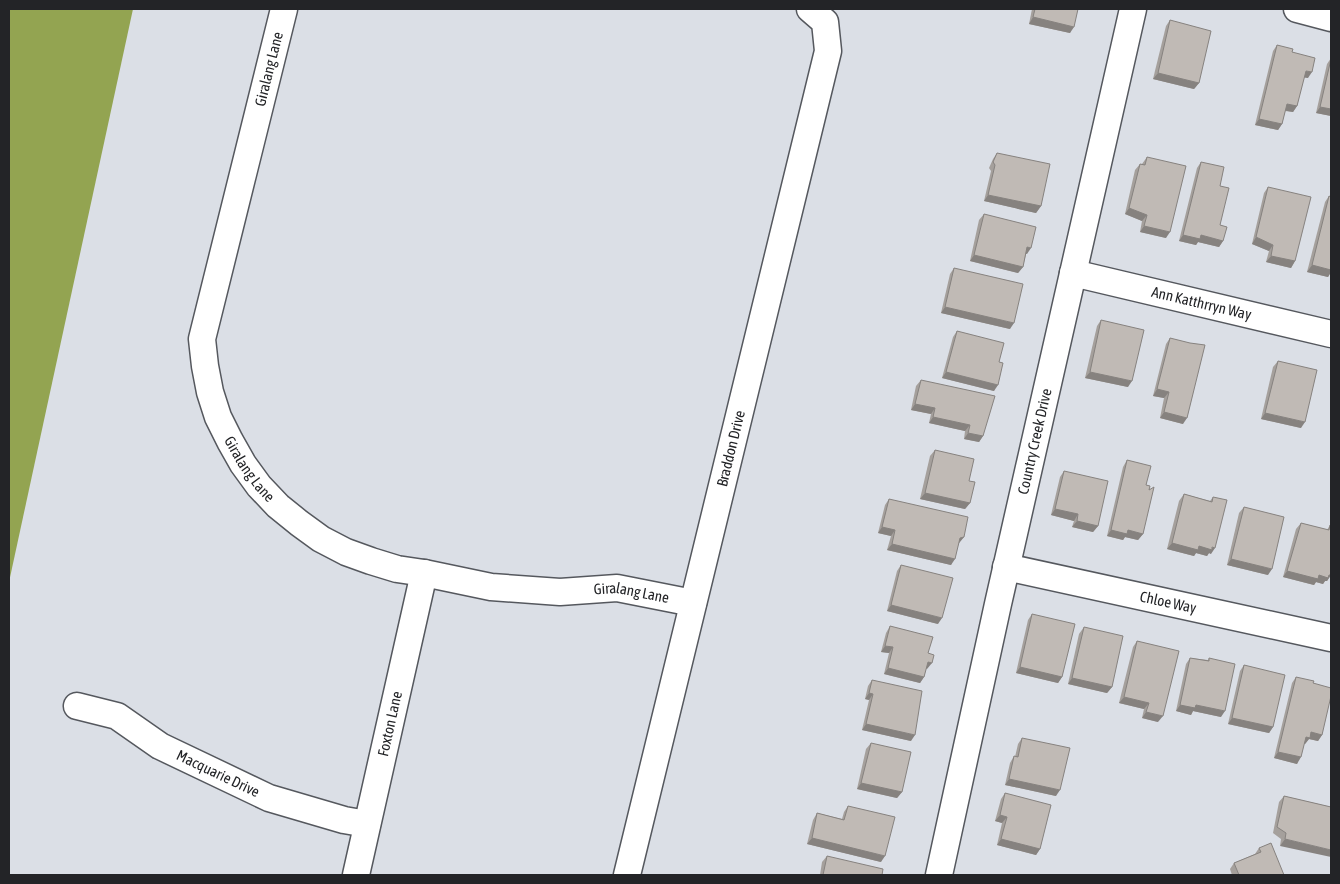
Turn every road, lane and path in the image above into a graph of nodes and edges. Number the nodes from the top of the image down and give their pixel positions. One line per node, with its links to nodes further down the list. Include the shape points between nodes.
1 (284, 9): 9 (street, Giralang Lane, via 202,339 210,392 218,417 243,464 259,486 299,524 321,539 371,562)
2 (1133, 9): 6 (street, Country Creek Drive)
3 (1297, 9): 5 (street)
4 (818, 15): 10 (street, Braddon Drive, via 828,51)
5 (1331, 18)
6 (1073, 273): 7 (street, Ann Katthrryn Way); 8 (street, Country Creek Drive)
7 (1331, 334)
8 (1006, 567): 11 (street, Chloe Way); 16 (street, Country Creek Drive)
9 (424, 573): 10 (street, Giralang Lane, via 491,587 560,592 617,588); 13 (street, Foxton Lane)
10 (693, 603): 15 (street, Braddon Drive)
11 (1331, 638)
12 (77, 706): 13 (street, Macquarie Drive, via 117,716 160,746 269,798)
13 (367, 824): 14 (street, Foxton Lane)
14 (356, 875)
15 (627, 875)
16 (939, 875)

